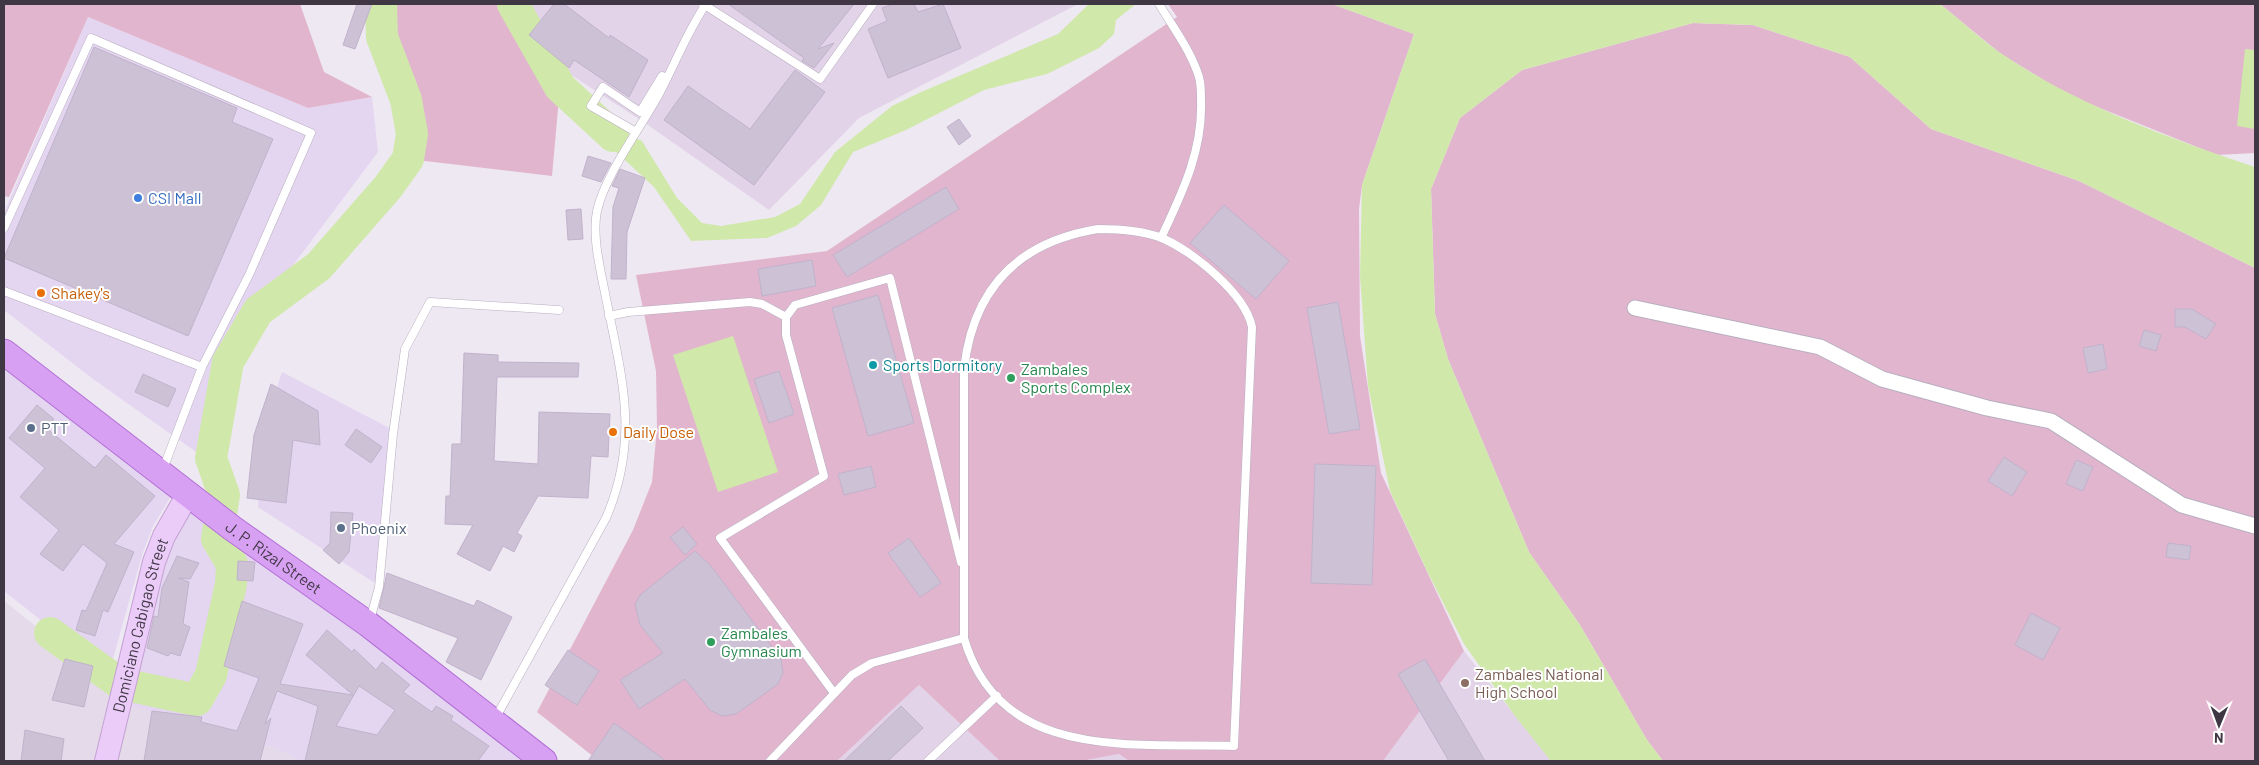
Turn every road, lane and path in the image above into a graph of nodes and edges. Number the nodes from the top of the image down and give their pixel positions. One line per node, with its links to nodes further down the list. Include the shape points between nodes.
1 (705, 4): 2 (lane, via 820,80); 4 (lane)
2 (873, 4)
3 (1159, 4): 7 (lane, via 1200,79 1201,112 1198,146)
4 (667, 78): 5 (lane); 5 (lane, via 662,76 640,112 603,87 591,106)
5 (635, 134): 11 (lane, via 606,187 597,211 597,242)
6 (4, 228): 14 (lane, via 91,38 311,133 249,275)
7 (1161, 238): 18 (lane, via 1140,232 1098,229 1053,240 1013,264 990,291 975,316 967,342 964,369); 22 (lane, via 1193,256 1223,282 1243,304 1252,327 1234,746 1088,742 1056,734 1025,720)
8 (4, 291): 14 (lane)
9 (1635, 308): 17 (street, via 1820,347 1882,379 1987,408 2051,421 2182,505)
10 (559, 310): 19 (lane, via 430,302 405,349 393,434 379,587)
11 (609, 316): 12 (lane, via 750,302 762,304); 23 (lane, via 624,384 626,426 617,492 606,518)
12 (786, 317): 18 (lane, via 795,305 890,278); 21 (lane, via 786,335 824,476 720,538)
13 (4, 352): 15 (main road, J. P. Rizal Street)
14 (202, 367): 15 (lane)
15 (162, 473): 16 (main road, J. P. Rizal Street)
16 (188, 494): 19 (main road, J. P. Rizal Street); 24 (street, Domiciano Cabigao Street, via 164,536 154,562)
17 (2255, 526)
18 (964, 574): 20 (lane)
19 (368, 624): 23 (main road, J. P. Rizal Street)
20 (964, 638): 21 (lane, via 872,663 852,675); 22 (lane, via 982,680)
21 (834, 693): 26 (lane)
22 (997, 696): 27 (lane)
23 (493, 723): 25 (main road, J. P. Rizal Street)
24 (106, 761)
25 (544, 761)
26 (770, 761)
27 (928, 761)

